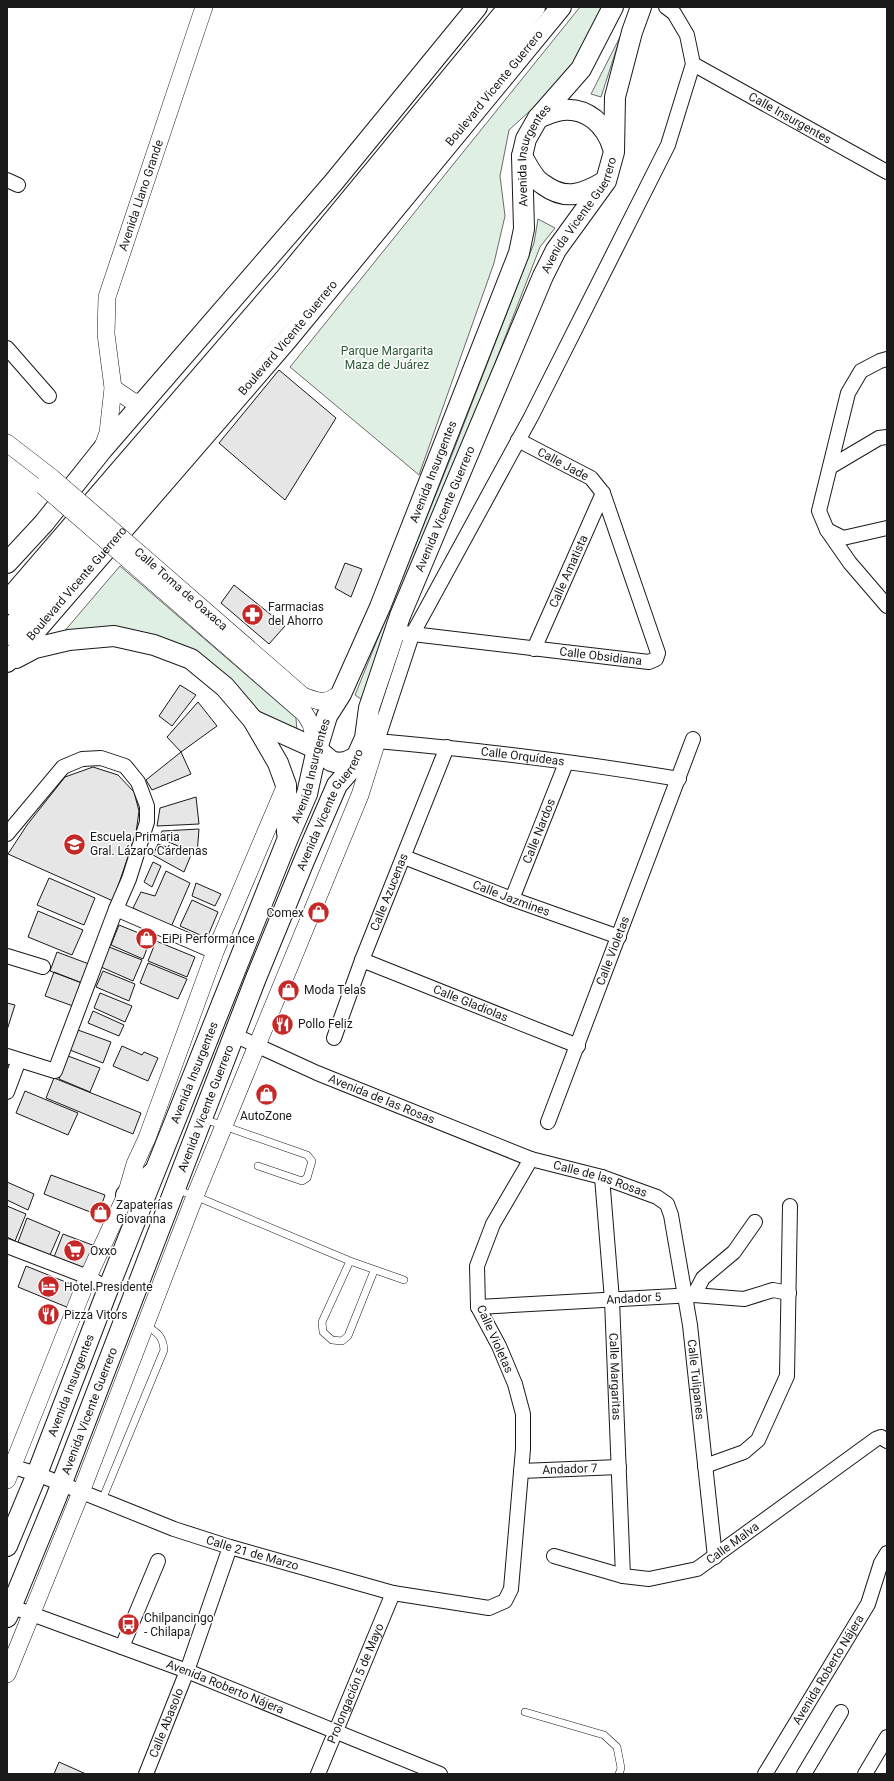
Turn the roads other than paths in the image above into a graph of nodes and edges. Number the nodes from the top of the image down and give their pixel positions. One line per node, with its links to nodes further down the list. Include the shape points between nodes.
1 (204, 7): 19 (street, Avenida Llano Grande, via 107,297 106,334)
2 (477, 7): 21 (main road, via 333,184)
3 (510, 7): 34 (highway, via 286,279)
4 (534, 7): 16 (highway, Boulevard Vicente Guerrero)
5 (561, 7): 11 (main road, Boulevard Vicente Guerrero)
6 (613, 7): 10 (main road, Avenida Insurgentes, via 581,69)
7 (641, 7): 12 (main road, Avenida Vicente Guerrero, via 615,97)
8 (666, 7): 9 (street, via 674,12 688,35)
9 (693, 64): 14 (street, Calle Insurgentes); 23 (street, via 668,145)
10 (538, 118): 12 (main road, via 561,110 577,110 592,117 603,127); 13 (main road, Avenida Insurgentes, via 526,140)
11 (459, 129): 16 (highway); 39 (main road, Boulevard Vicente Guerrero, via 287,340)
12 (614, 152): 15 (main road, Avenida Vicente Guerrero)
13 (522, 156): 15 (main road, via 535,178 551,190 564,194 587,191); 40 (main road, Avenida Insurgentes, via 524,229 519,253 380,607)
14 (887, 172)
15 (606, 181): 36 (main road, Avenida Vicente Guerrero, via 556,250 543,276)
16 (392, 184): 37 (highway, Boulevard Vicente Guerrero)
17 (7, 348): 20 (street)
18 (887, 359): 27 (street, via 861,371 848,393)
19 (113, 388): 21 (street, via 132,401); 25 (street, Avenida Llano Grande, via 108,433)
20 (49, 396)
21 (143, 404): 25 (main road)
22 (887, 437): 27 (street, via 879,438)
23 (518, 440): 29 (street, Calle Jade, via 591,478); 36 (street)
24 (7, 443): 28 (street, Calle Toma de Oaxaca)
25 (102, 450): 33 (main road, via 44,523)
26 (7, 457): 28 (street, Calle Toma de Oaxaca)
27 (830, 466): 31 (street, via 819,511)
28 (47, 482): 32 (street, Calle Toma de Oaxaca, bridge)
29 (603, 493): 38 (street, Calle Amatista); 38 (street, Calle Obsidiana, via 658,653 656,659 649,662)
30 (887, 528): 31 (street, via 843,538)
31 (827, 530): 35 (street, via 850,563)
32 (136, 558): 40 (street, Calle Toma de Oaxaca, via 303,696 326,702); 45 (street, Calle Toma de Oaxaca, via 305,714 311,724)
33 (7, 563)
34 (7, 603)
35 (887, 606)
36 (403, 633): 38 (street, Calle Obsidiana); 43 (main road, Avenida Vicente Guerrero, via 368,708)
37 (7, 634)
38 (534, 649)
39 (7, 662): 41 (main road, via 35,648 69,640 114,636 154,645 191,659 225,686)
40 (341, 694): 45 (main road, Avenida Insurgentes, via 327,716)
41 (253, 720): 45 (main road); 48 (main road, via 278,763)
42 (693, 739): 47 (street, Calle Violetas)
43 (367, 745): 44 (street, Calle Orquídeas); 45 (main road, via 346,762 338,763); 59 (main road, Avenida Vicente Guerrero, via 337,785); 61 (street, via 360,795)
44 (447, 747): 46 (street, Calle Orquídeas); 51 (street, Calle Azucenas)
45 (317, 749): 50 (main road, Avenida Insurgentes, via 307,794)
46 (566, 763): 47 (street, Calle Orquídeas); 52 (street, Calle Nardos)
47 (679, 779): 54 (street, Calle Violetas)
48 (286, 785): 50 (main road); 55 (street)
49 (7, 834): 53 (street, via 63,767 82,759 101,758 125,766 138,782 148,806 147,822 129,879)
50 (288, 838): 64 (main road, Avenida Insurgentes)
51 (404, 857): 52 (street, Calle Jazmines); 57 (street, Calle Azucenas)
52 (512, 899): 54 (street, Calle Jazmines)
53 (116, 909): 55 (street); 63 (street, via 55,1071)
54 (619, 937): 62 (street, Calle Violetas)
55 (215, 952): 75 (street, via 147,1138 135,1164)
56 (7, 956): 58 (street)
57 (362, 960): 60 (street, Calle Azucenas); 62 (street, Calle Gladiolas)
58 (43, 967)
59 (234, 1034): 61 (street, Avenida de las Rosas); 65 (main road, Avenida Vicente Guerrero)
60 (334, 1038)
61 (258, 1045): 69 (street); 70 (street, Avenida de las Rosas, via 317,1073)
62 (578, 1046): 68 (street, Calle Violetas)
63 (13, 1058): 66 (street)
64 (199, 1062): 65 (main road); 72 (main road, Avenida Insurgentes)
65 (220, 1072): 67 (main road, Avenida Vicente Guerrero)
66 (7, 1092)
67 (202, 1118): 69 (lane); 74 (main road, Avenida Vicente Guerrero)
68 (548, 1122)
69 (224, 1126): 71 (lane, via 307,1155 312,1161 307,1178 302,1181); 76 (street)
70 (531, 1159): 73 (street, Calle de las Rosas); 89 (street, Calle Violetas, via 493,1224 480,1259)
71 (258, 1166)
72 (157, 1169): 75 (main road); 85 (main road, Avenida Insurgentes)
73 (602, 1177): 77 (street, Calle de las Rosas, via 657,1197); 88 (street, Calle Margaritas)
74 (175, 1189): 76 (lane); 97 (main road, Avenida Vicente Guerrero)
75 (126, 1195): 83 (street)
76 (195, 1196): 81 (lane); 90 (street)
77 (667, 1204): 87 (street, Calle Tulipanes)
78 (790, 1206): 86 (street)
79 (754, 1222): 87 (street, via 734,1252 703,1278)
80 (7, 1246): 83 (street)
81 (350, 1261): 82 (lane); 82 (lane, via 322,1322 323,1332 332,1340 342,1341 348,1336)
82 (374, 1271): 84 (lane)
83 (88, 1277): 85 (street); 94 (street)
84 (404, 1280)
85 (108, 1288): 96 (main road, Avenida Insurgentes)
86 (789, 1293): 87 (street, Andador 5, via 773,1290 744,1299); 92 (street, via 787,1376 758,1440 744,1452)
87 (689, 1295): 88 (street, Andador 5); 92 (street, Calle Tulipanes)
88 (612, 1300): 89 (street, Andador 5); 93 (street, Calle Margaritas)
89 (478, 1307): 95 (street, Calle Violetas, via 499,1346 524,1414)
90 (145, 1325): 98 (street); 99 (lane, via 159,1333 164,1342 164,1350)
91 (887, 1441): 103 (street, Calle Malva, via 882,1437 876,1439)
92 (705, 1466): 103 (street, Calle Tulipanes)
93 (619, 1467): 95 (street, Andador 7); 106 (street, Calle Margaritas)
94 (9, 1470): 96 (street, Calle 21 de Marzo)
95 (521, 1471): 108 (street, Calle Violetas, via 511,1589)
96 (37, 1474): 97 (street, Calle 21 de Marzo); 100 (main road, Avenida Insurgentes)
97 (61, 1484): 98 (street, Calle 21 de Marzo); 109 (main road, Avenida Vicente Guerrero)
98 (81, 1492): 99 (street, Calle 21 de Marzo); 110 (street)
99 (102, 1500): 101 (street, Calle 21 de Marzo, via 174,1529)
100 (7, 1546)
101 (230, 1547): 107 (street, Calle 21 de Marzo); 112 (street, Calle Abasolo)
102 (554, 1556): 106 (street, Calle Malva)
103 (715, 1557): 106 (street, Calle Malva, via 697,1569 649,1579)
104 (885, 1557): 119 (street, Avenida Roberto Nájera, via 868,1604)
105 (158, 1561): 111 (street)
106 (623, 1576)
107 (393, 1593): 108 (street, Calle 21 de Marzo, via 490,1608); 116 (street, Prolongación 5 de Mayo)
108 (505, 1601)
109 (8, 1609): 110 (street, Avenida Roberto Nájera)
110 (31, 1614): 111 (street, Avenida Roberto Nájera); 113 (street)
111 (122, 1647): 112 (street, Avenida Roberto Nájera)
112 (187, 1671): 116 (street, Avenida Roberto Nájera); 120 (street, Calle Abasolo)
113 (7, 1674)
114 (525, 1712): 123 (lane, via 604,1735 617,1747 621,1768)
115 (840, 1712): 124 (street)
116 (335, 1730): 118 (street, Avenida Roberto Nájera); 121 (street, Prolongación 5 de Mayo)
117 (887, 1736): 125 (street)
118 (412, 1768): 122 (street, Avenida Roberto Nájera)
119 (767, 1773)
120 (146, 1774)
121 (318, 1774)
122 (440, 1774)
123 (619, 1774)
124 (804, 1774)
125 (864, 1774)

